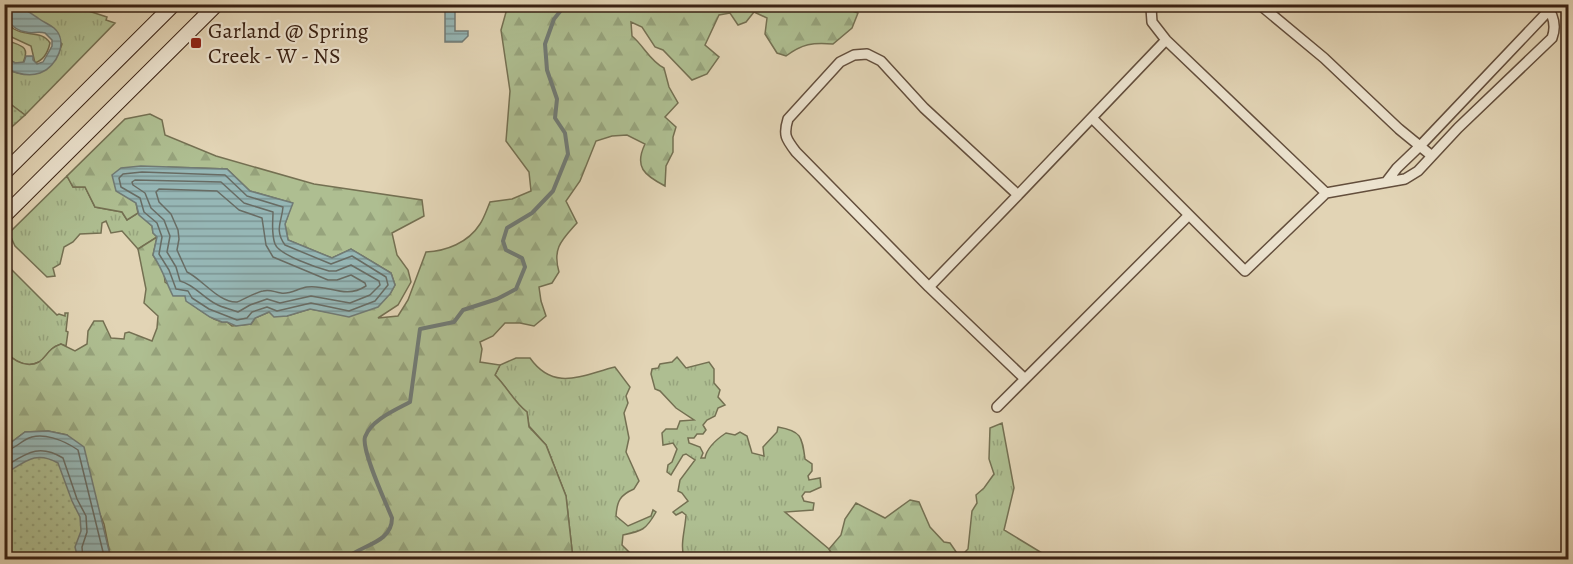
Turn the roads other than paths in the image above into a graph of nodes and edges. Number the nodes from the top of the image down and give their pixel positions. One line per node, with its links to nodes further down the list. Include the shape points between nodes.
1 (174, 4): 10 (main road)
2 (218, 4): 15 (main road)
3 (1153, 4): 6 (street, via 1152,22)
4 (1259, 4): 8 (street)
5 (1553, 6): 8 (street); 9 (street, via 1552,38)
6 (1166, 40): 7 (street); 12 (street)
7 (1092, 118): 13 (street); 14 (street)
8 (1421, 145): 9 (street); 11 (street)
9 (1432, 156): 11 (street, via 1405,179)
10 (4, 173)
11 (1387, 181): 12 (street)
12 (1326, 193): 14 (street, via 1245,271)
13 (1018, 195): 16 (street); 16 (street, via 924,108 881,61 867,54 840,62 788,118 786,140)
14 (1189, 215): 17 (street)
15 (4, 216)
16 (929, 287): 17 (street)
17 (1025, 379): 18 (street)
18 (997, 407)

